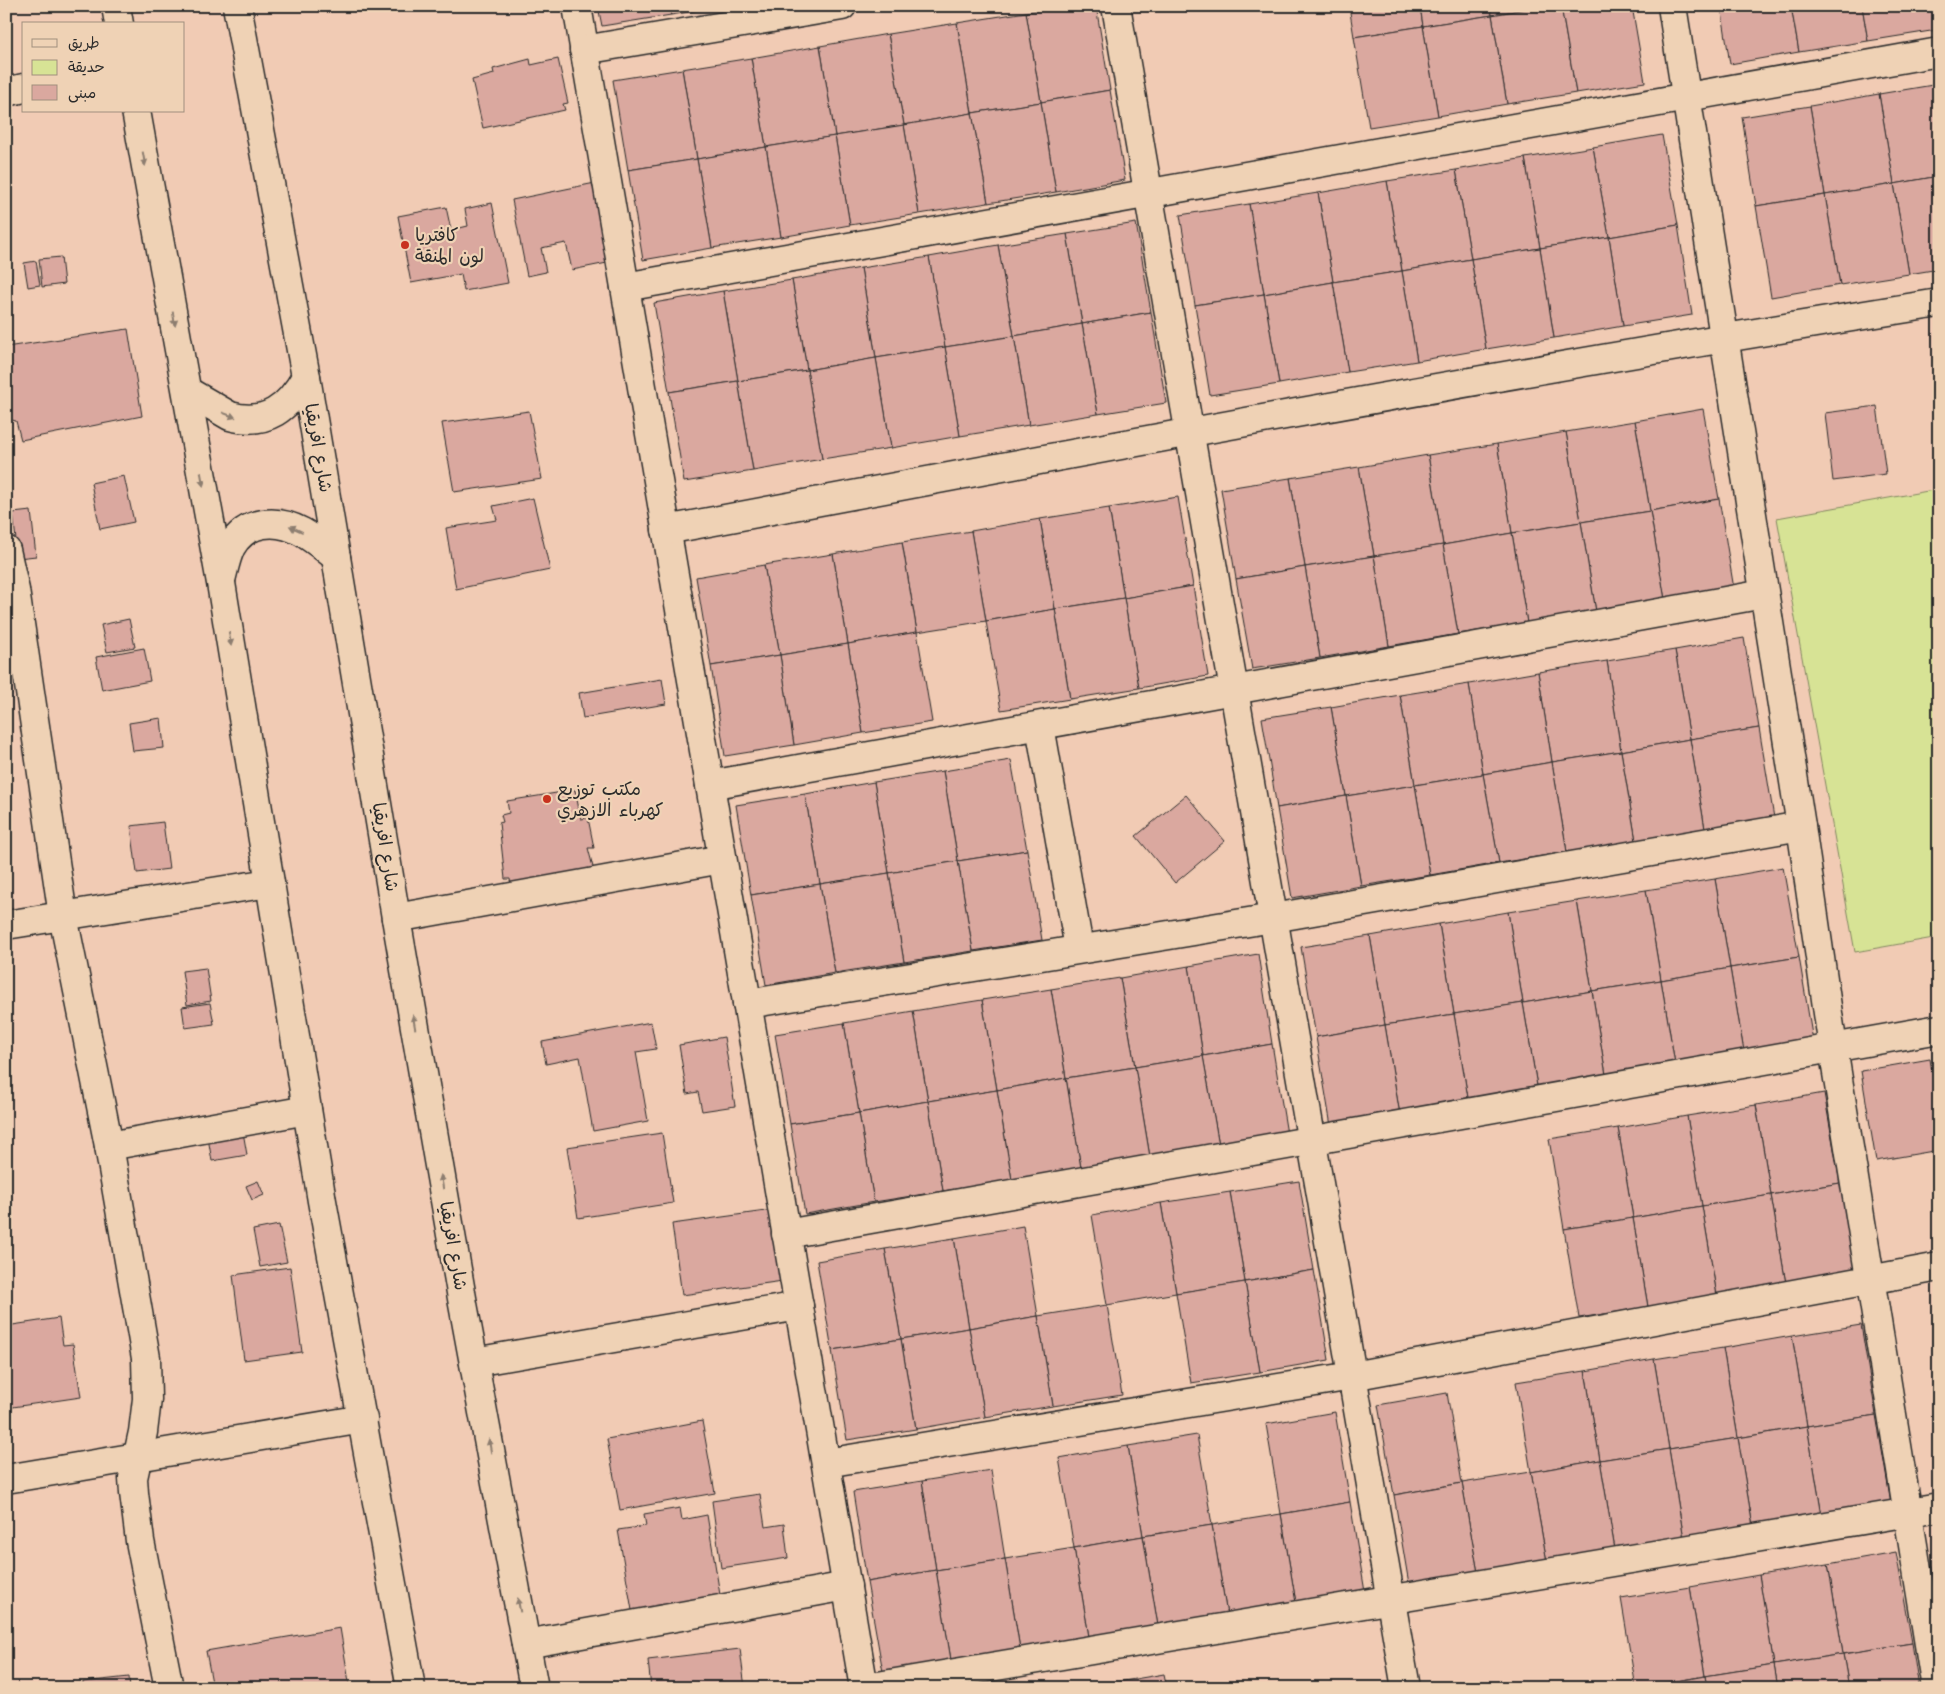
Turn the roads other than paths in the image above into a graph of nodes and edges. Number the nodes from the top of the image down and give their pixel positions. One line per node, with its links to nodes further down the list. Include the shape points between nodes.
1 (116, 6): 7 (street)
2 (237, 6): 18 (street, شارع افريقيا)
3 (577, 6): 8 (street)
4 (842, 6): 8 (street)
5 (1116, 6): 14 (street)
6 (1672, 6): 12 (street)
7 (120, 22)
8 (584, 50): 15 (street)
9 (1939, 52): 12 (street)
10 (22, 88): 11 (street)
11 (6, 92)
12 (1686, 98): 14 (street); 17 (street)
13 (136, 112): 19 (street, one-way to 19)
14 (1149, 194): 15 (street); 20 (street)
15 (625, 287): 21 (street)
16 (1939, 303): 17 (street)
17 (1724, 338): 20 (street); 26 (street)
18 (306, 378): 19 (street, one-way to 18, via 230,416 258,418 286,406); 23 (street, شارع افريقيا)
19 (187, 391): 24 (street, one-way to 24)
20 (1190, 432): 21 (street); 27 (street)
21 (666, 530): 29 (street)
22 (6, 550): 25 (street)
23 (336, 557): 24 (street, one-way to 24, via 302,532 286,525 256,525 232,546); 34 (street, شارع افريقيا)
24 (221, 583): 32 (street, one-way to 32)
25 (11, 591): 33 (street)
26 (1764, 594): 27 (street); 30 (street)
27 (1234, 690): 28 (street); 35 (street)
28 (1040, 726): 29 (street); 37 (street)
29 (710, 785): 31 (street)
30 (1801, 826): 35 (street); 40 (street)
31 (722, 859): 34 (street); 38 (street)
32 (269, 883): 33 (street); 41 (street)
33 (63, 916): 36 (street); 43 (street)
34 (396, 918): 48 (street, شارع افريقيا, one-way to 34)
35 (1274, 918): 37 (street); 42 (street)
36 (6, 925)
37 (1079, 948): 38 (street)
38 (747, 1004): 44 (street)
39 (1939, 1029): 40 (street)
40 (1833, 1048): 42 (street); 46 (street)
41 (308, 1110): 43 (street); 50 (street)
42 (1312, 1140): 44 (street); 49 (street)
43 (109, 1146): 51 (street, via 146,1358 147,1399)
44 (786, 1234): 47 (street)
45 (1939, 1268): 46 (street)
46 (1872, 1279): 49 (street); 55 (street)
47 (799, 1306): 48 (street); 52 (street)
48 (474, 1362): 58 (street, شارع افريقيا, one-way to 48)
49 (1352, 1376): 52 (street); 57 (street)
50 (363, 1419): 51 (street); 60 (street)
51 (137, 1458): 53 (street); 59 (street, via 133,1478 136,1513)
52 (826, 1463): 56 (street)
53 (6, 1480)
54 (1939, 1507): 55 (street)
55 (1908, 1512): 57 (street); 64 (street)
56 (847, 1586): 58 (street); 62 (street)
57 (1391, 1598): 62 (street); 63 (street)
58 (526, 1644): 61 (street, شارع افريقيا)
59 (169, 1688)
60 (411, 1688)
61 (534, 1688)
62 (865, 1688)
63 (1406, 1688)
64 (1936, 1688)

